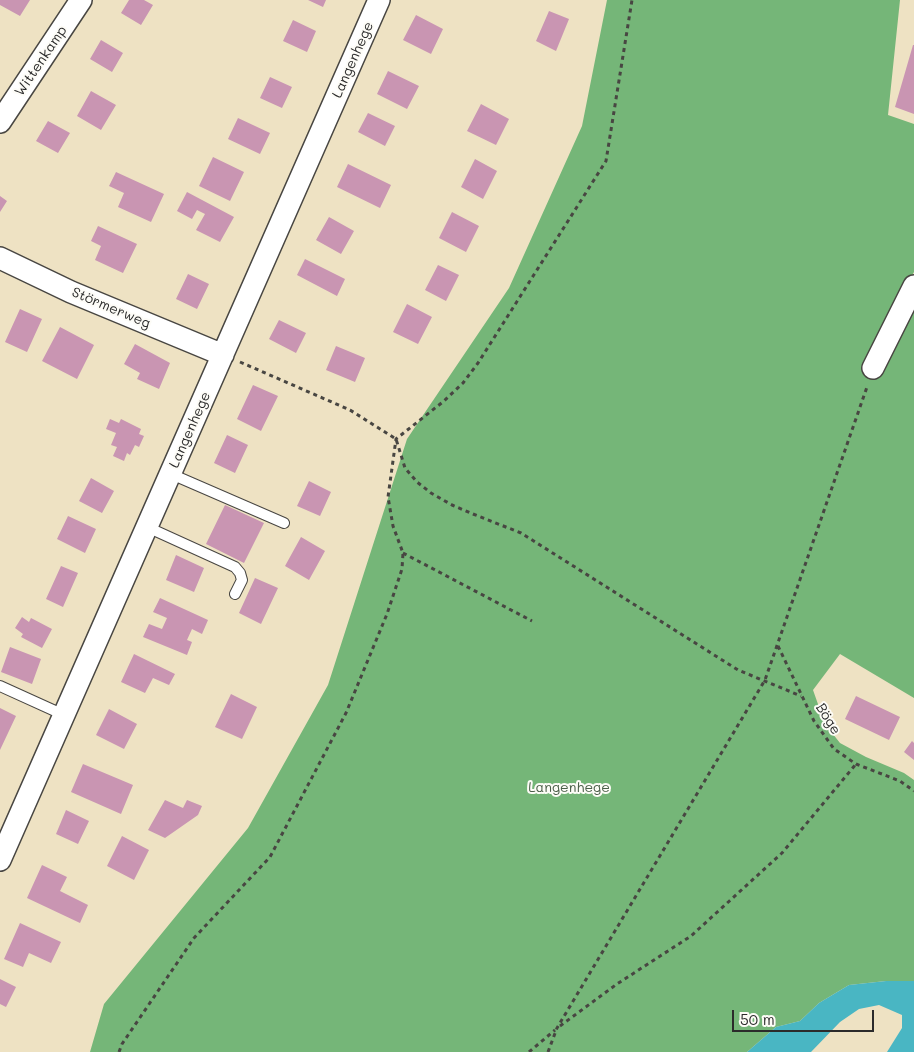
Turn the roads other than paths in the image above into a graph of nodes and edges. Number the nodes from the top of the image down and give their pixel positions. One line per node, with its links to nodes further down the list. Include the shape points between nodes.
1 (81, 0): 3 (street, Wittenkamp)
2 (379, 0): 6 (street, Langenhege)
3 (0, 122)
4 (0, 258): 6 (street, Störmerweg)
5 (914, 286): 7 (street)
6 (223, 355): 8 (street, Langenhege)
7 (873, 368)
8 (171, 474): 9 (lane); 10 (street, Langenhege)
9 (284, 523)
10 (147, 527): 11 (lane, via 236,567 242,580); 13 (street, Langenhege)
11 (235, 594)
12 (0, 686): 13 (lane)
13 (64, 715): 14 (street, Langenhege)
14 (0, 860)

